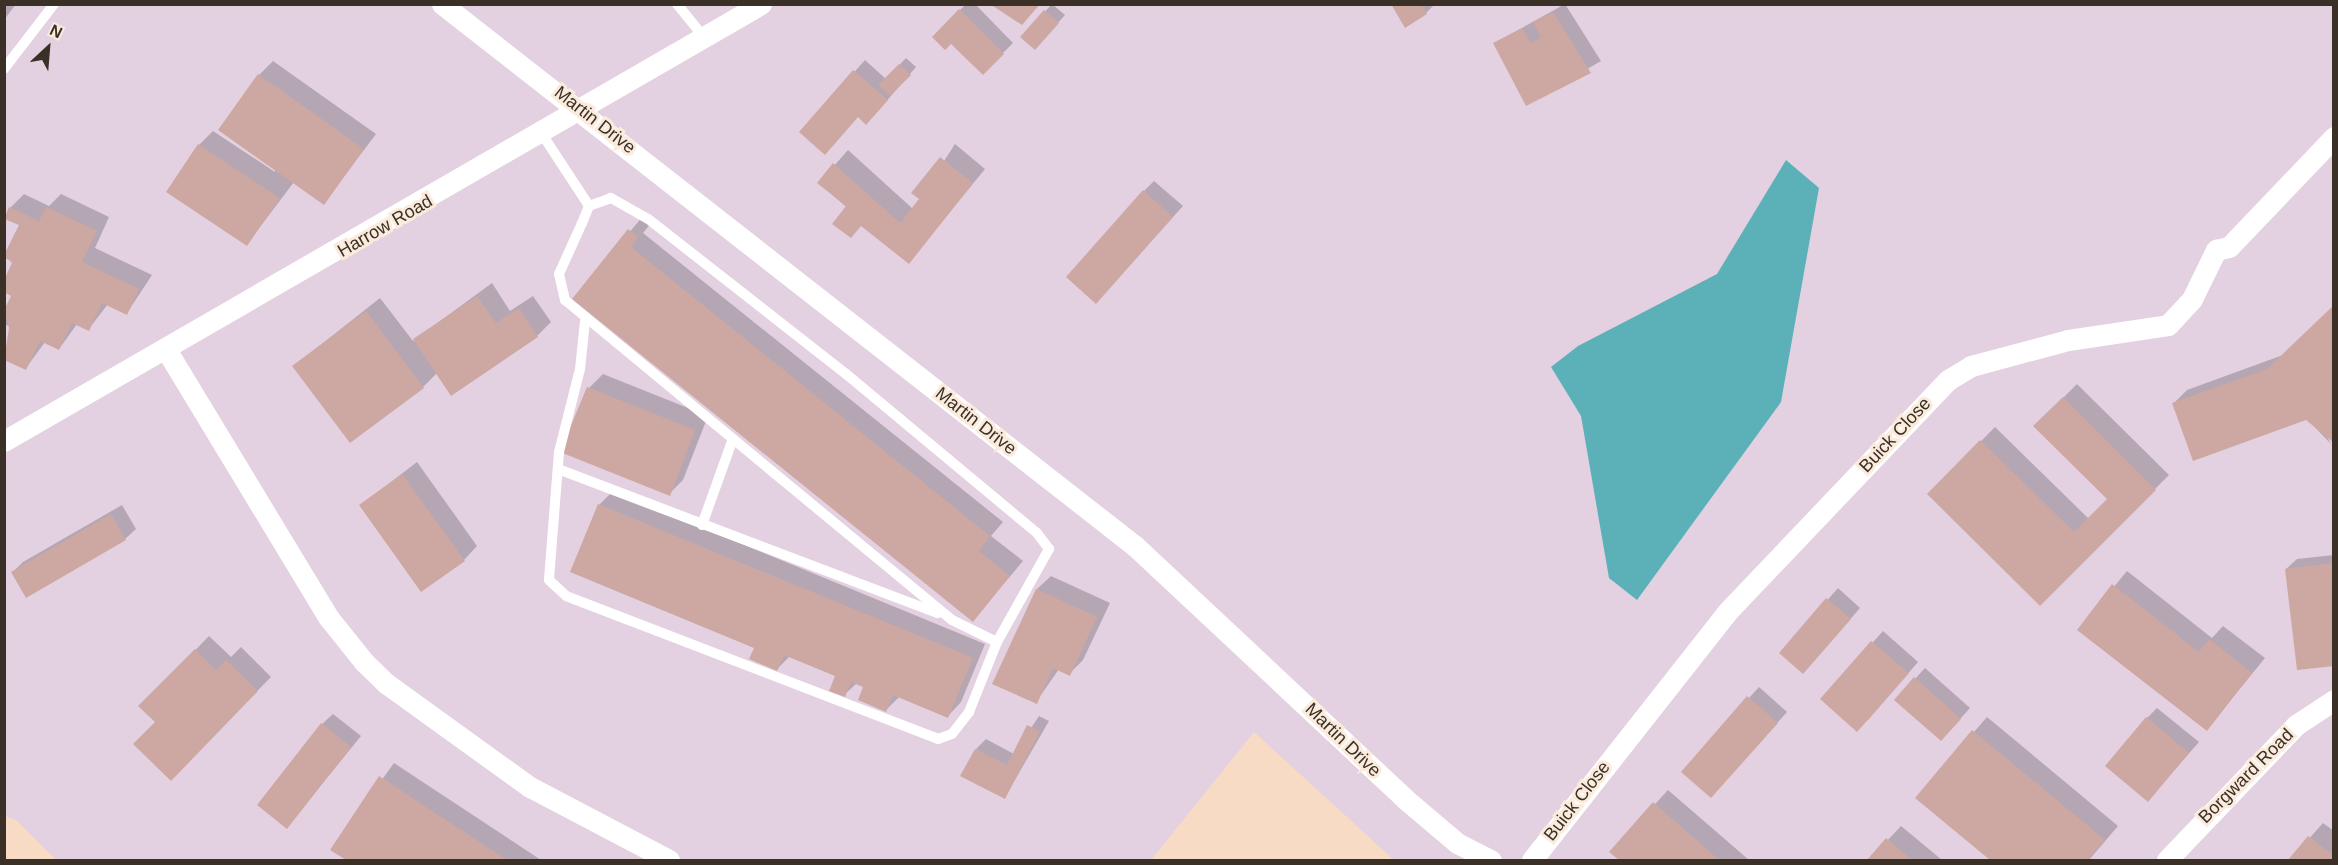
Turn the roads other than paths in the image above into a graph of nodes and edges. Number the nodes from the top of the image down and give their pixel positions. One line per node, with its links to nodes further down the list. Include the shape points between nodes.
1 (54, 4): 6 (lane)
2 (442, 4): 7 (street, Martin Drive)
3 (677, 4): 5 (lane)
4 (761, 4): 5 (street, Harrow Road)
5 (703, 36): 7 (street, Harrow Road)
6 (4, 69)
7 (578, 106): 8 (street, Harrow Road); 21 (street, Martin Drive, via 1135,546 1404,798 1457,843)
8 (540, 131): 10 (lane); 12 (street, Harrow Road)
9 (2334, 137): 22 (street, Buick Close, via 2229,247 2216,250 2193,299 2168,325 2068,340 1971,366 1948,380 1727,612)
10 (589, 206): 11 (lane, via 559,274 565,300); 18 (lane, via 611,198 648,219 846,374 1046,542 1049,549)
11 (585, 321): 14 (lane); 15 (lane)
12 (167, 351): 13 (street, Harrow Road); 20 (street, via 328,617 364,662 387,684 530,787)
13 (4, 441)
14 (732, 441): 16 (lane); 17 (lane)
15 (558, 468): 16 (lane); 18 (lane, via 549,580 566,596 938,739 952,734 969,712)
16 (702, 525): 17 (lane)
17 (952, 620): 18 (lane)
18 (997, 642)
19 (2334, 700): 23 (street, Borgward Road, via 2296,725)
20 (669, 861)
21 (1491, 861)
22 (1532, 861)
23 (2167, 861)

